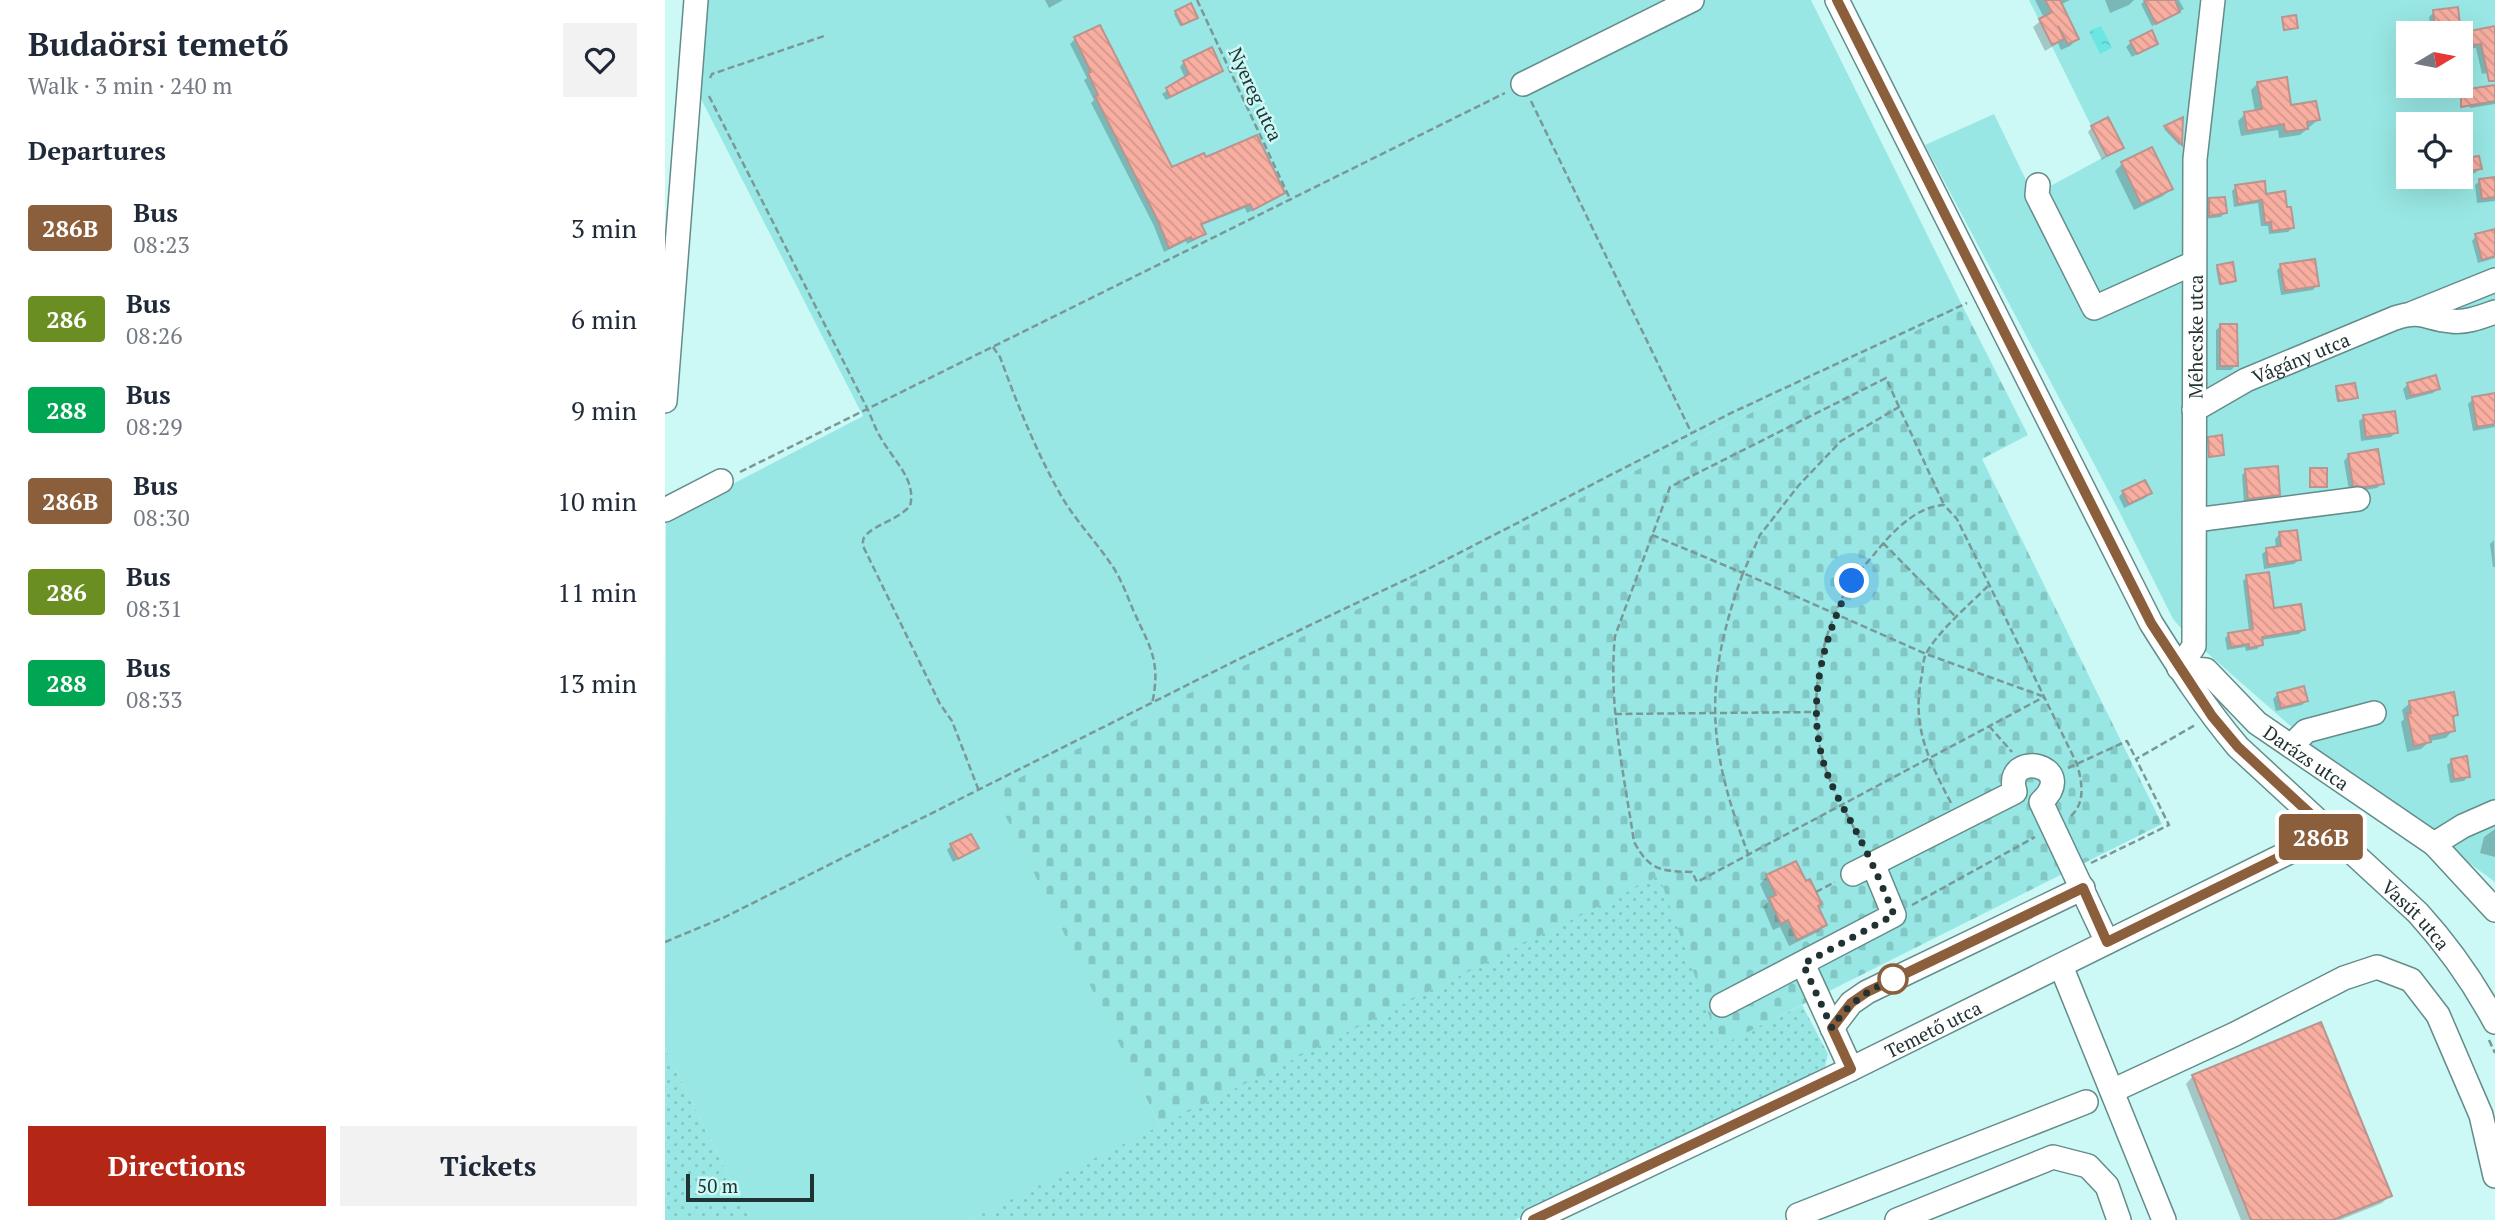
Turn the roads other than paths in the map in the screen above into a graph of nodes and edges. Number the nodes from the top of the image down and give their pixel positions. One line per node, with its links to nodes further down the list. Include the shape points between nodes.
1 (696, 0): 11 (street)
2 (1692, 0): 5 (street)
3 (1837, 0): 17 (street, Vasút utca, via 2151,623)
4 (2213, 0): 7 (street, Méhecske utca, via 2195,159)
5 (1523, 84)
6 (2038, 185): 7 (street, via 2037,195 2094,308)
7 (2194, 263): 12 (street, Méhecske utca)
8 (2495, 280): 10 (street, Vágány utca)
9 (2495, 312): 10 (street, via 2451,321)
10 (2413, 313): 12 (street, Vágány utca, via 2246,380)
11 (665, 401)
12 (2194, 410): 16 (street, Méhecske utca)
13 (721, 481): 15 (street)
14 (2358, 499): 16 (street)
15 (665, 510)
16 (2195, 520): 17 (street, Méhecske utca, via 2194,646)
17 (2179, 668): 19 (street, Darázs utca, via 2206,670 2257,723); 21 (street, Vasút utca, via 2238,747)
18 (2374, 713): 19 (street, via 2306,731)
19 (2291, 746): 22 (street, Darázs utca)
20 (2495, 811): 22 (street)
21 (2330, 832): 25 (street, Temető utca); 30 (street, Vasút utca, via 2442,940 2483,1000)
22 (2434, 844): 24 (street, Darázs utca)
23 (2079, 880): 25 (street); 26 (street, via 2041,802 2052,792 2050,776 2038,765 2024,766 2014,780 2015,792 1863,869 1894,915); 29 (street, via 1867,992 1851,1003)
24 (2495, 910)
25 (2107, 942): 27 (street, Temető utca)
26 (1803, 964): 28 (street); 29 (street)
27 (2061, 966): 31 (street, Temető utca); 32 (street)
28 (1722, 1005)
29 (1832, 1028): 31 (street)
30 (2492, 1030)
31 (1851, 1069): 37 (street, Temető utca)
32 (2112, 1091): 36 (street, via 2344,978 2377,967 2411,980 2438,1015 2481,1115); 41 (street)
33 (2086, 1102): 34 (street)
34 (2032, 1123): 35 (street); 38 (street, via 1798,1215)
35 (2047, 1159): 39 (street); 40 (street, via 2088,1166 2107,1186)
36 (2495, 1176)
37 (1533, 1220)
38 (1800, 1220)
39 (1897, 1220)
40 (2119, 1220)
41 (2164, 1220)

